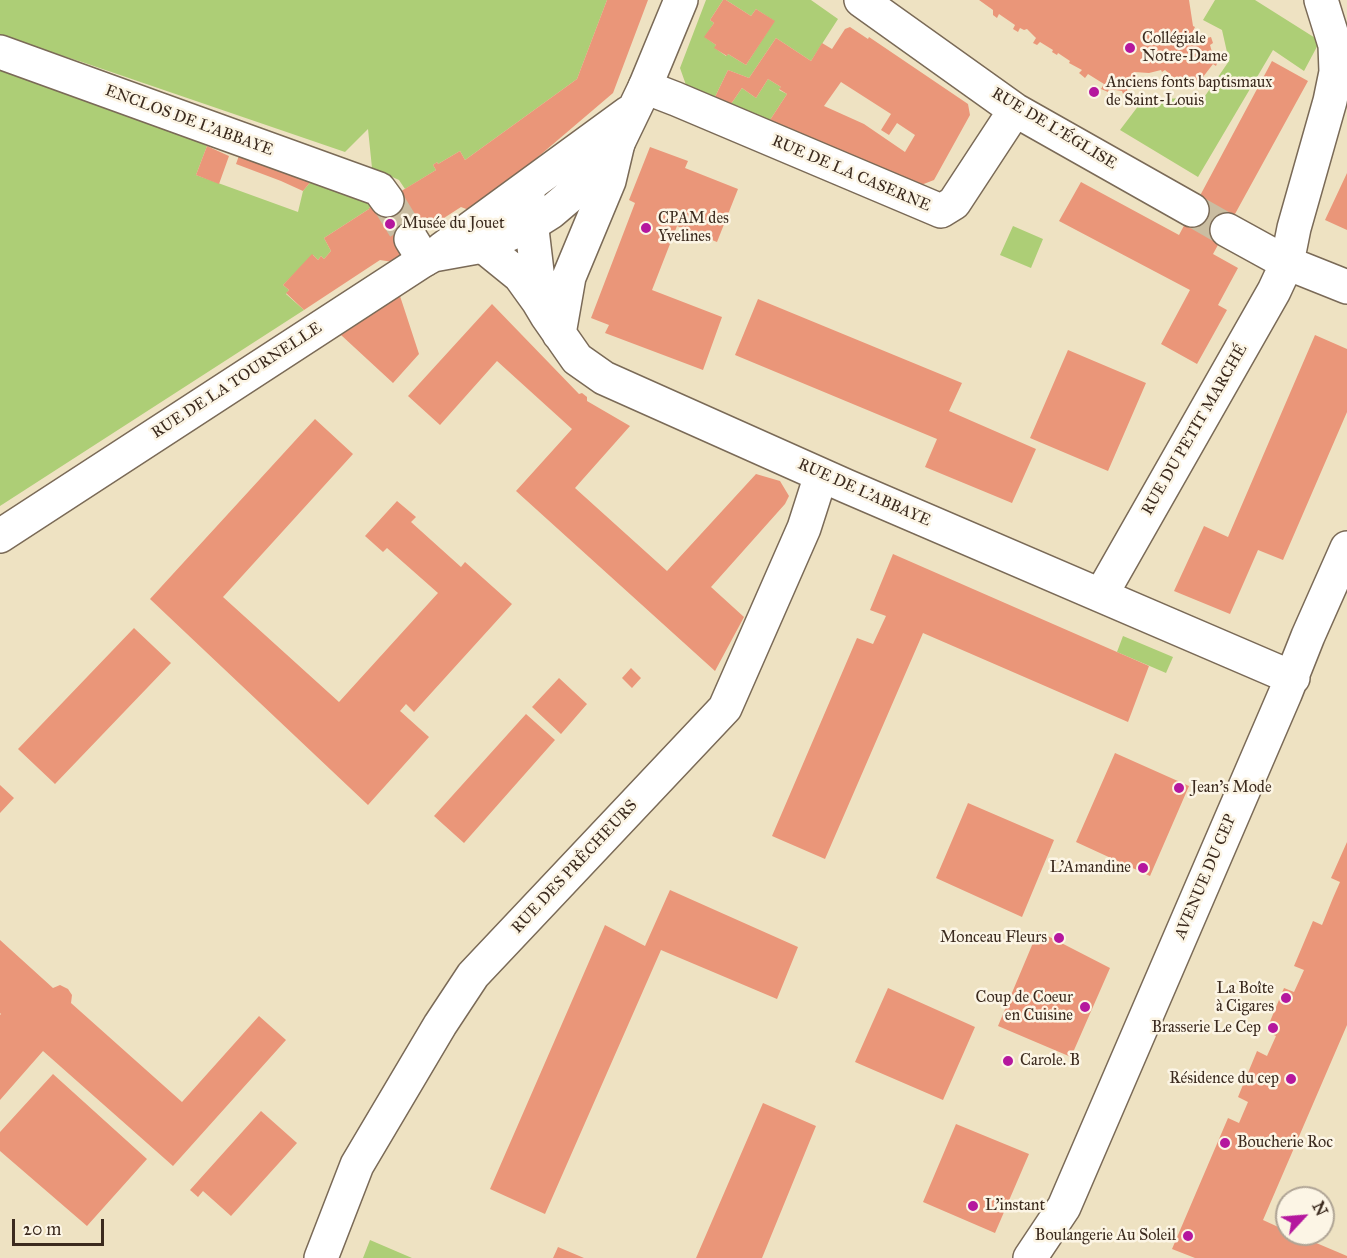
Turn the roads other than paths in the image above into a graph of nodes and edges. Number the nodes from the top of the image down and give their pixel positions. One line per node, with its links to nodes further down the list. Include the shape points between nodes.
1 (681, 0): 5 (street)
2 (861, 0): 6 (street, RUE DE L'ÉGLISE)
3 (1321, 0): 16 (street, RUE DU PETIT MARCHÉ, via 1335,45 1336,72)
4 (0, 52): 9 (street, ENCLOS DE L'ABBAYE)
5 (640, 98): 6 (street, RUE DE LA CASERNE, via 676,99 941,212 954,203); 7 (street); 8 (street)
6 (1015, 110): 10 (street, RUE DE L'ÉGLISE)
7 (618, 143): 11 (street, RUE DE LA TOURNELLE, via 584,184); 15 (street, via 609,181)
8 (527, 187): 11 (street); 14 (street)
9 (383, 194)
10 (1192, 210)
11 (541, 218): 13 (street, RUE DE LA TOURNELLE); 15 (street, via 568,234); 18 (street, via 538,280)
12 (1227, 230): 16 (street)
13 (483, 246): 14 (street, RUE DE LA TOURNELLE); 18 (street, RUE DE L'ABBAYE, via 520,276)
14 (423, 251): 20 (street, RUE DE LA TOURNELLE)
15 (577, 260): 18 (street, via 569,278)
16 (1287, 263): 17 (street); 22 (street, RUE DU PETIT MARCHÉ)
17 (1347, 286)
18 (559, 334): 19 (street, RUE DE L'ABBAYE, via 577,359 604,378)
19 (821, 475): 22 (street, RUE DE L'ABBAYE); 25 (street, RUE DES PRÊCHEURS, via 804,528 725,708 473,975 357,1165)
20 (0, 536)
21 (1347, 548): 23 (street, AVENUE DU CEP)
22 (1101, 595): 23 (street, RUE DE L'ABBAYE)
23 (1293, 678): 24 (street, AVENUE DU CEP)
24 (1064, 1207): 26 (street, AVENUE DU CEP); 27 (street, AVENUE DU CEP)
25 (321, 1258)
26 (1030, 1258)
27 (1059, 1258)

